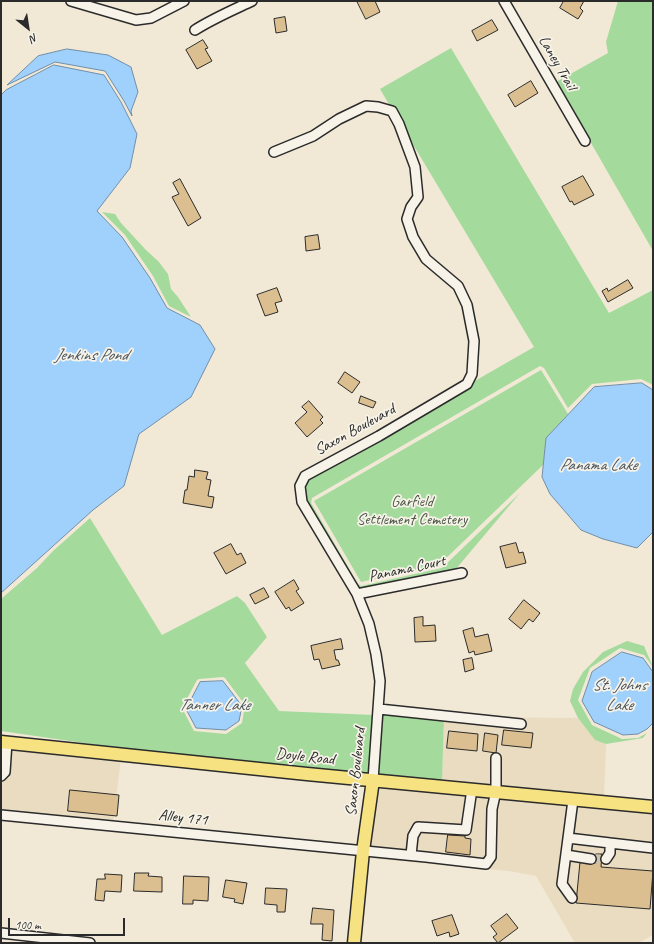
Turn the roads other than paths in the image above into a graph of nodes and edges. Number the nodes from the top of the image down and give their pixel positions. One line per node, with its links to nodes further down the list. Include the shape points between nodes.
1 (71, 1): 2 (street, via 136,20 151,18)
2 (184, 1)
3 (252, 1): 5 (street)
4 (504, 1): 6 (street, Laney Trail)
5 (195, 30)
6 (585, 141)
7 (274, 152): 9 (street, Saxon Boulevard, via 313,136 366,106 378,106 392,111 415,167 418,197 407,219 413,237 426,259 458,286 467,305 474,341 472,374 467,384 305,476 300,486 302,502)
8 (462, 573): 9 (street, Panama Court)
9 (357, 594): 10 (street, Saxon Boulevard, via 369,624 376,654 380,681)
10 (379, 709): 11 (street); 15 (street, Saxon Boulevard)
11 (521, 724)
12 (4, 742): 14 (street, via 5,772); 15 (main road, Doyle Road)
13 (496, 758): 17 (street)
14 (1, 776)
15 (373, 780): 16 (main road, Doyle Road); 24 (main road, Saxon Boulevard)
16 (472, 789): 17 (main road, Doyle Road); 25 (street, via 466,830 418,827 413,836)
17 (496, 792): 18 (main road, Doyle Road); 25 (street, Alley 171, via 492,809 491,858 486,864)
18 (573, 800): 19 (main road, Doyle Road); 21 (street)
19 (653, 806)
20 (1, 815): 24 (street, Alley 171)
21 (568, 838): 22 (street); 26 (street)
22 (610, 843): 23 (street); 28 (street, via 610,853)
23 (653, 848)
24 (363, 851): 25 (street, Alley 171); 32 (main road, Saxon Boulevard)
25 (411, 855)
26 (566, 855): 27 (street); 29 (street, via 562,884)
27 (591, 859)
28 (606, 860)
29 (572, 898)
30 (1, 933): 31 (street)
31 (90, 943)
32 (354, 943)

